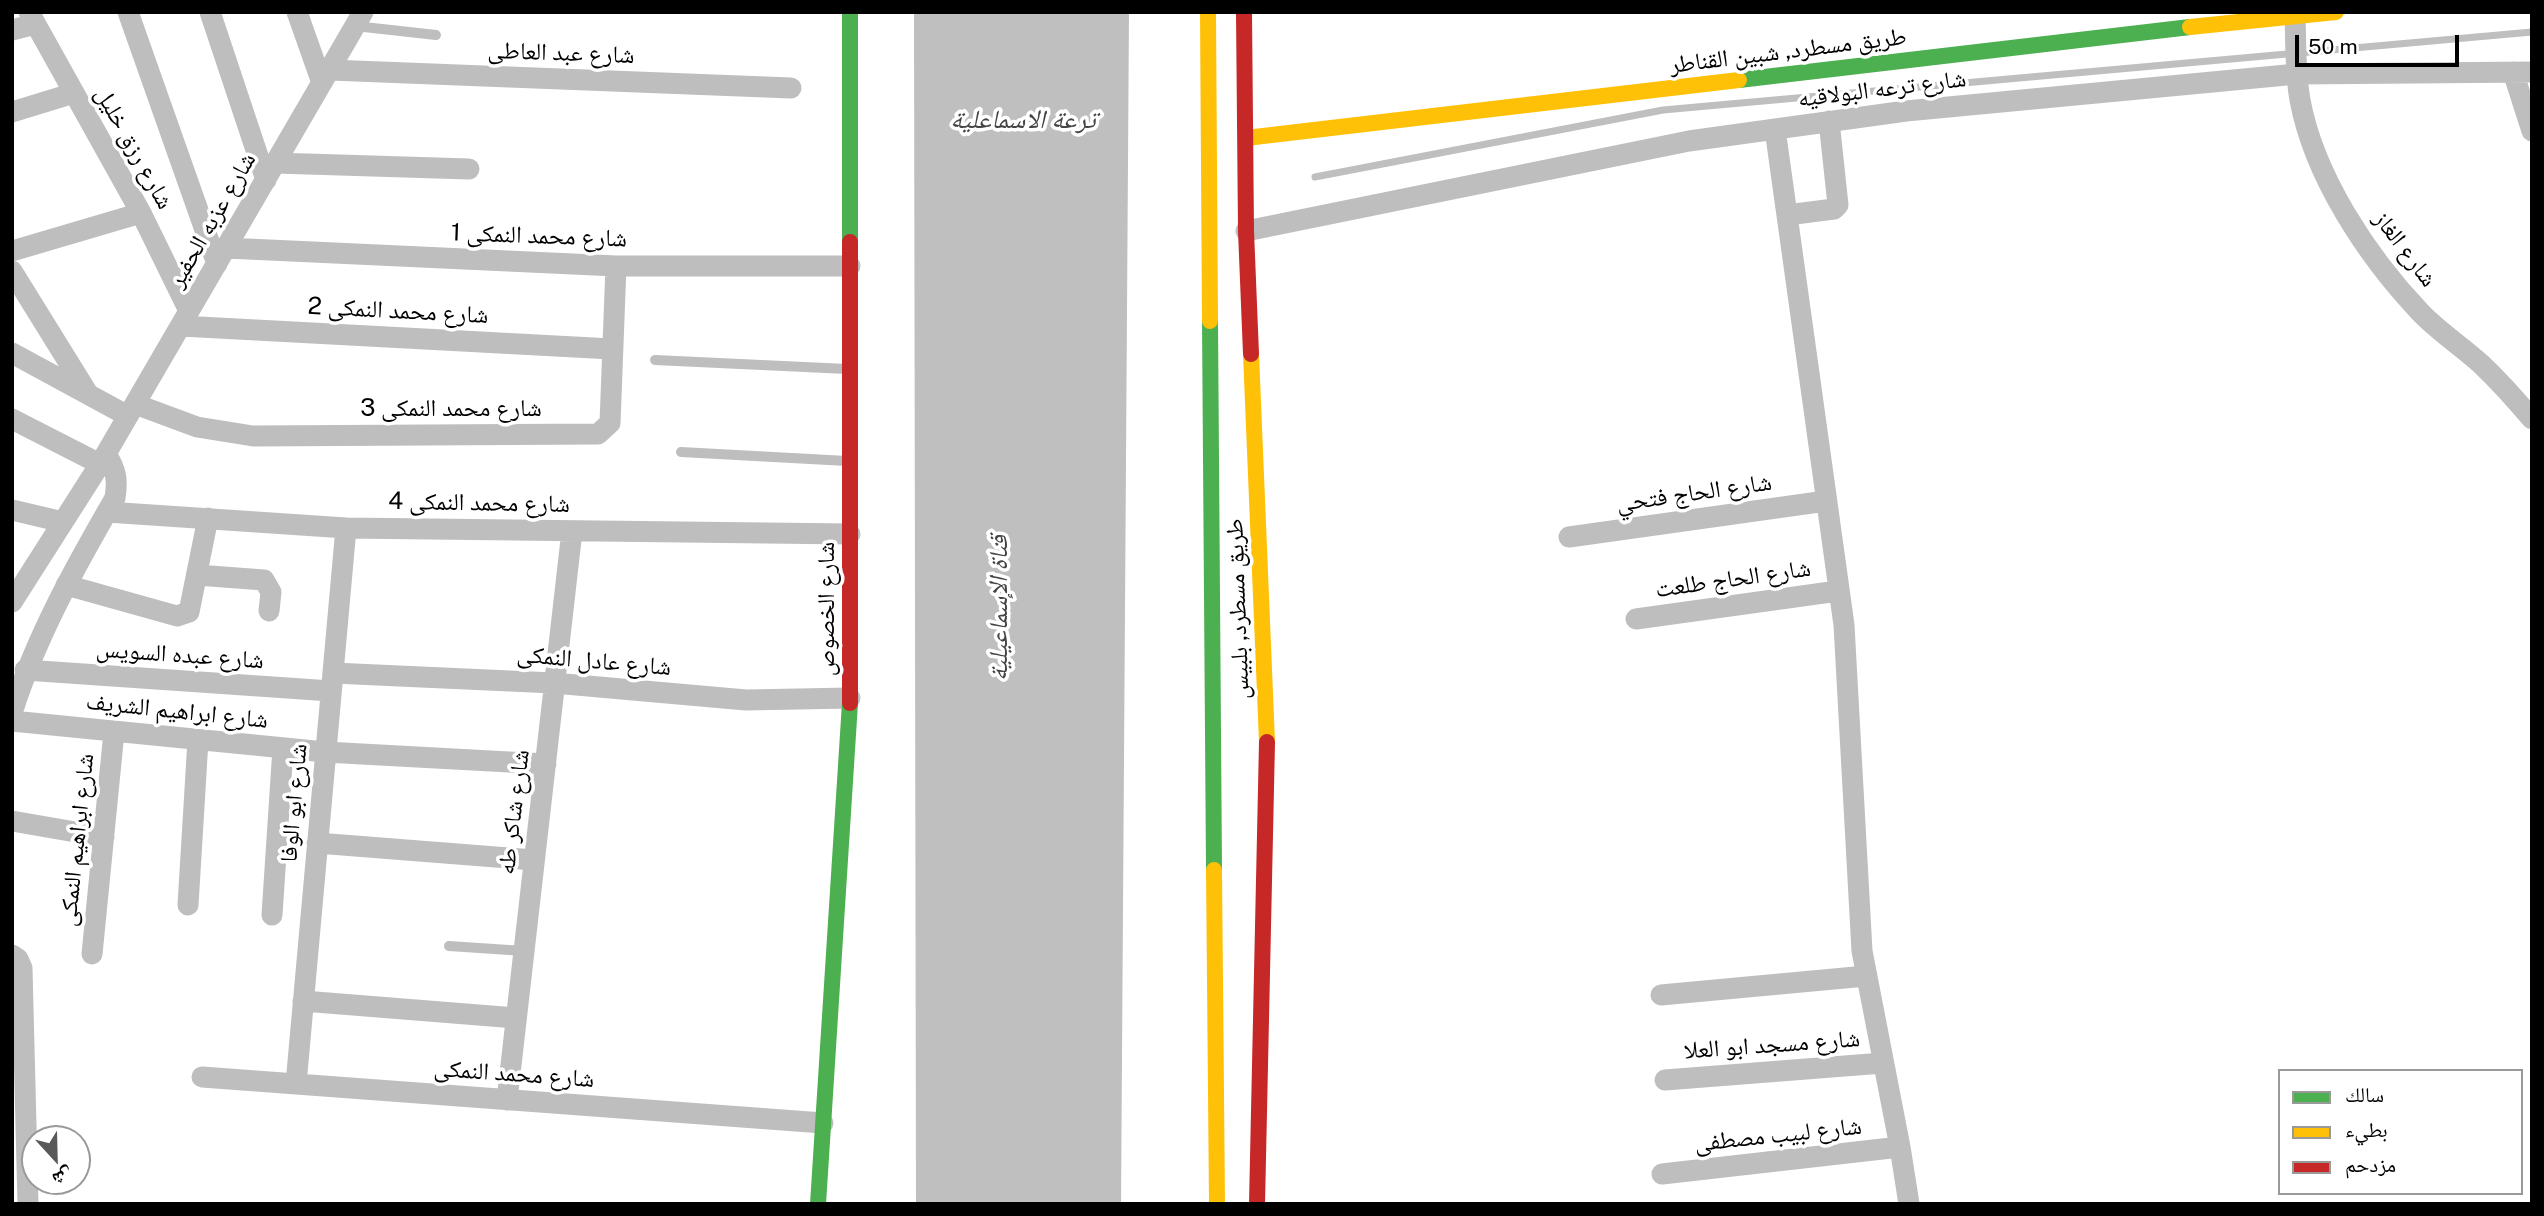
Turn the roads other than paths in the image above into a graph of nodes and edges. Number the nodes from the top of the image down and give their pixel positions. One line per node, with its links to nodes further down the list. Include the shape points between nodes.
1 (128, 12): 29 (street)
2 (210, 12): 24 (street)
3 (297, 12): 15 (street)
4 (850, 12): 31 (main road, شارع الخصوص)
5 (1208, 12): 95 (main road, طريق مسطرد, بلبيس)
6 (1244, 12): 22 (main road, طريق مسطرد, بلبيس)
7 (2336, 12): 8 (main road, طريق مسطرد, شبين القناطر)
8 (2295, 15): 14 (street, شارع الغاز); 22 (main road, طريق مسطرد, شبين القناطر)
9 (32, 18): 11 (street); 17 (street, شارع رزق خليل)
10 (359, 19): 12 (lane); 15 (street, شارع عزبه الحفير)
11 (12, 30)
12 (436, 35)
13 (2522, 72): 14 (street, شارع ترعه البولاقيه); 21 (street)
14 (2297, 74): 19 (street, شارع ترعه البولاقيه); 41 (street, شارع الغاز, via 2315,151 2359,235 2422,313 2481,364)
15 (326, 77): 16 (street, شارع عبد العاطى); 24 (street, شارع عزبه الحفير)
16 (791, 88)
17 (74, 93): 18 (street); 25 (street, شارع رزق خليل)
18 (12, 112)
19 (1829, 121): 20 (street, شارع ترعه البولاقيه); 26 (street, via 1838,205)
20 (1775, 129): 26 (street); 27 (street, شارع ترعه البولاقيه, via 1689,141)
21 (2532, 131)
22 (1246, 138): 27 (main road, طريق مسطرد, بلبيس)
23 (469, 169): 24 (street)
24 (270, 172): 29 (street, شارع عزبه الحفير)
25 (141, 213): 28 (street); 33 (street, شارع رزق خليل)
26 (1787, 215): 45 (street)
27 (1246, 231): 96 (main road, طريق مسطرد, بلبيس, via 1266,754)
28 (12, 251)
29 (221, 256): 30 (street, شارع محمد النمكى 1); 33 (street, شارع عزبه الحفير)
30 (616, 266): 31 (street, شارع محمد النمكى 1); 34 (street, شارع محمد النمكى 3)
31 (850, 266): 37 (main road, شارع الخصوص)
32 (12, 271): 38 (street)
33 (185, 318): 34 (street, شارع محمد النمكى 2); 39 (street, شارع عزبه الحفير)
34 (612, 348): 39 (street, شارع محمد النمكى 3, via 610,423 593,435 253,436)
35 (12, 353): 38 (street)
36 (655, 360): 37 (lane)
37 (850, 369): 44 (main road, شارع الخصوص)
38 (87, 392): 39 (street)
39 (132, 410): 43 (street, شارع عزبه الحفير)
40 (12, 419): 43 (street)
41 (2532, 419)
42 (681, 452): 44 (lane)
43 (103, 459): 47 (street, via 115,467 118,482); 49 (street, شارع عزبه الحفير)
44 (850, 461): 52 (main road, شارع الخصوص)
45 (1826, 501): 53 (street, شارع الحاج فتحي); 56 (street)
46 (12, 510): 49 (street)
47 (107, 512): 48 (street, شارع محمد النمكى 4); 55 (street)
48 (208, 518): 50 (street, شارع محمد النمكى 4); 54 (street)
49 (63, 522): 57 (street, شارع عزبه الحفير)
50 (346, 528): 51 (street, شارع محمد النمكى 4); 61 (street, شارع ابو الوفا)
51 (572, 531): 52 (street, شارع محمد النمكى 4); 62 (street, شارع شاكر طه)
52 (850, 534): 63 (main road, شارع الخصوص)
53 (1569, 537)
54 (197, 575): 55 (street, via 188,612 177,616); 58 (street, via 264,580 271,592)
55 (66, 585): 60 (street)
56 (1838, 590): 59 (street, شارع الحاج طلعت); 81 (street, via 1848,667 1858,909)
57 (14, 595)
58 (269, 611)
59 (1636, 620)
60 (25, 670): 61 (street, شارع عبده السويس); 64 (street)
61 (332, 682): 62 (street, شارع عادل النمكى); 69 (street, شارع ابو الوفا)
62 (554, 682): 63 (street, شارع عادل النمكى, via 746,700); 70 (street, شارع شاكر طه)
63 (850, 698): 90 (main road, شارع الخصوص)
64 (12, 713)
65 (12, 721): 66 (street, شارع ابراهيم الشريف)
66 (114, 732): 67 (street, شارع ابراهيم الشريف); 72 (street, شارع ابراهيم النمكى)
67 (198, 740): 68 (street, شارع ابراهيم الشريف); 75 (street)
68 (283, 748): 69 (street, شارع ابراهيم الشريف); 76 (street)
69 (325, 752): 70 (street, شارع ابراهيم الشريف); 73 (street, شارع ابو الوفا)
70 (546, 764): 74 (street, شارع شاكر طه)
71 (12, 821): 72 (street)
72 (104, 837): 79 (street, شارع ابراهيم النمكى)
73 (317, 843): 74 (street); 83 (street, شارع ابو الوفا)
74 (534, 860): 78 (street, شارع شاكر طه)
75 (188, 905)
76 (272, 915)
77 (449, 946): 78 (lane)
78 (524, 951): 84 (street, شارع شاكر طه)
79 (92, 954)
80 (12, 956): 93 (street, via 21,963 23,973)
81 (1866, 976): 82 (street); 85 (street)
82 (1661, 995)
83 (303, 1002): 84 (street); 88 (street, شارع ابو الوفا)
84 (516, 1018): 89 (street, شارع شاكر طه)
85 (1883, 1063): 87 (street, شارع مسجد ابو العلا); 91 (street)
86 (202, 1077): 88 (street, شارع محمد النمكى)
87 (1665, 1080)
88 (296, 1084): 89 (street, شارع محمد النمكى)
89 (507, 1100): 90 (street, شارع محمد النمكى)
90 (823, 1123): 94 (main road, شارع الخصوص)
91 (1900, 1147): 92 (street, شارع لبيب مصطفى); 97 (street)
92 (1661, 1174)
93 (28, 1204)
94 (818, 1204)
95 (1217, 1204)
96 (1256, 1204)
97 (1909, 1204)

